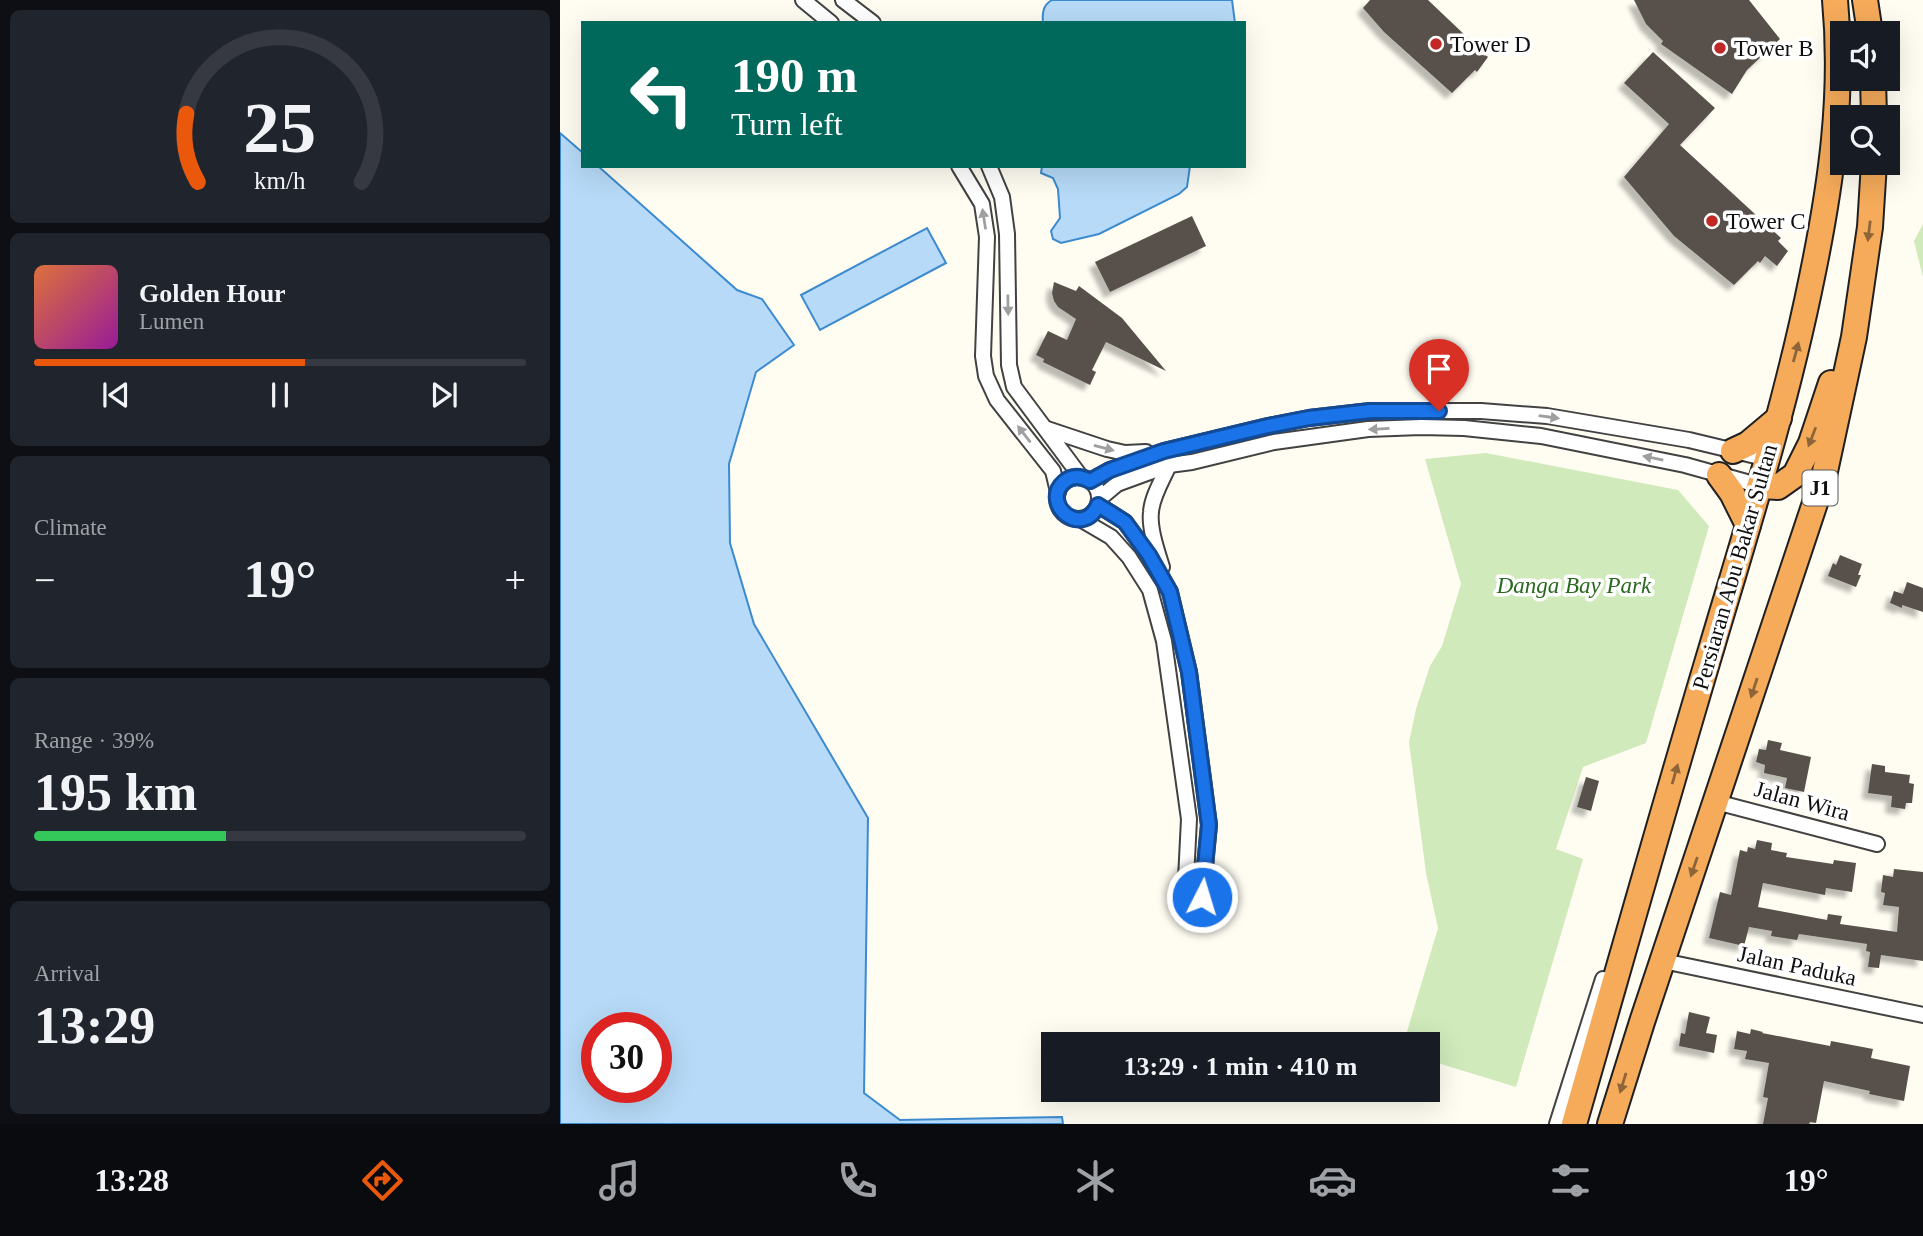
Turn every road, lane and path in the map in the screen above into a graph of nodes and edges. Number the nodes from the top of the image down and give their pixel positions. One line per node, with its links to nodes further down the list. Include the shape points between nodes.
1 (803, 0): 5 (street)
2 (843, 0): 6 (street)
3 (1835, 0): 12 (highway, Persiaran Abu Bakar Sultan, one-way to 3, via 1826,209 1839,77)
4 (1865, 0): 7 (highway)
5 (829, 21)
6 (870, 21)
7 (1868, 21)
8 (960, 168): 21 (street, one-way to 8, via 1053,471 997,400 986,376 987,237 982,204)
9 (990, 168): 13 (street, one-way to 13, via 1002,197 1007,234 1009,365 1014,387)
10 (1873, 175): 11 (highway, J1, one-way to 11)
11 (1863, 278): 18 (highway, one-way to 18, via 1828,395); 26 (highway, J1, via 1824,476)
12 (1779, 418): 14 (highway); 16 (highway, Persiaran Abu Bakar Sultan)
13 (1046, 428): 15 (street, one-way to 15, via 1125,453); 19 (street)
14 (1733, 451): 15 (street, one-way to 14, via 1268,426 1370,411 1546,416); 16 (street)
15 (1167, 458): 17 (street, one-way to 15, via 1541,436 1464,428 1368,429 1274,442 1192,462); 19 (street); 22 (street, via 1116,484); 25 (street, via 1150,512)
16 (1768, 459): 18 (highway); 20 (highway, Persiaran Abu Bakar Sultan)
17 (1719, 475): 20 (street); 24 (highway)
18 (1795, 475): 20 (highway, via 1778,487); 26 (highway, via 1802,494 1800,516)
19 (1086, 479): 21 (street, via 1069,479); 22 (street, via 1097,489)
20 (1760, 486): 24 (highway, Persiaran Abu Bakar Sultan)
21 (1058, 492): 23 (street, via 1064,513)
22 (1099, 502): 23 (street); 25 (street, via 1125,522)
23 (1082, 520): 31 (street, via 1111,537 1129,557 1150,590 1164,641 1189,820)
24 (1748, 525): 29 (highway, Persiaran Abu Bakar Sultan, one-way to 24)
25 (1170, 592): 30 (street, via 1189,672 1209,825)
26 (1764, 658): 27 (highway, J1, one-way to 27)
27 (1716, 802): 28 (street, Jalan Wira); 32 (highway, J1, one-way to 32)
28 (1877, 844)
29 (1650, 862): 34 (street, via 1622,922); 35 (highway, Persiaran Abu Bakar Sultan)
30 (1202, 897)
31 (1185, 899)
32 (1663, 961): 33 (street, Jalan Paduka); 36 (highway, J1, one-way to 36)
33 (1923, 1015)
34 (1557, 1124)
35 (1574, 1124)
36 (1610, 1124)

